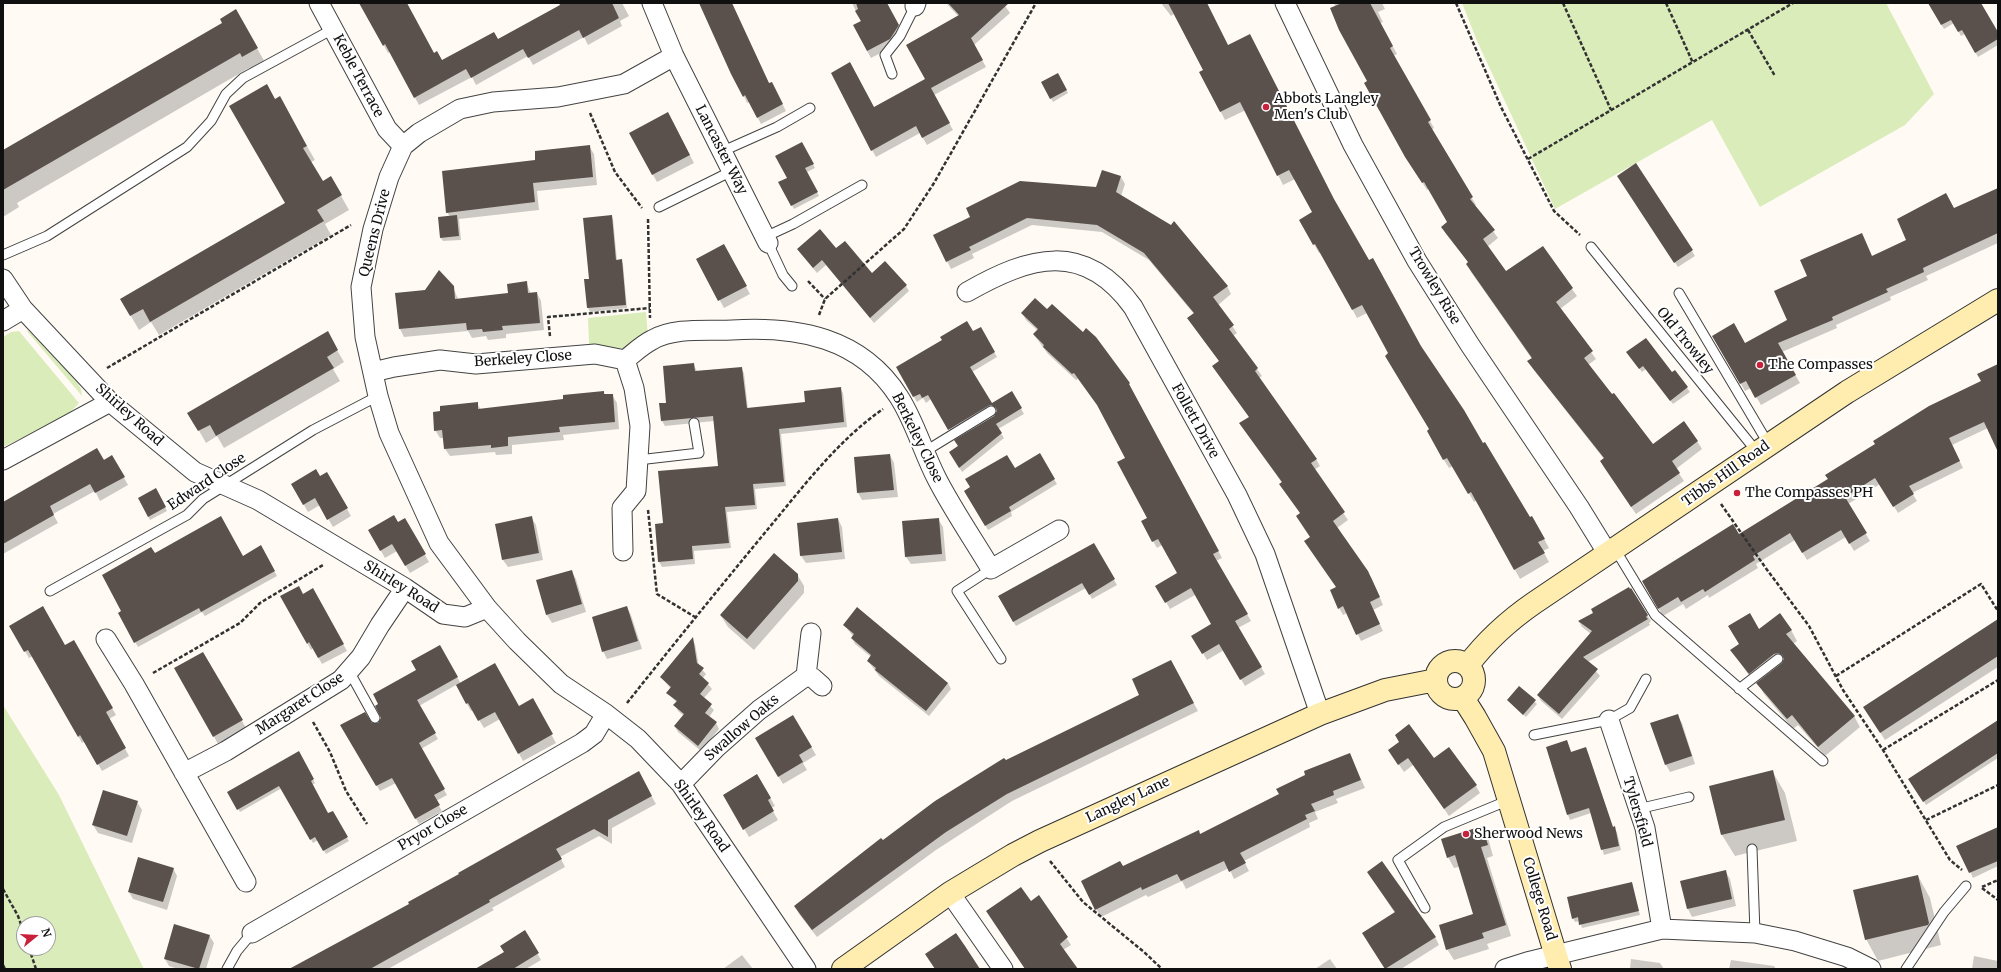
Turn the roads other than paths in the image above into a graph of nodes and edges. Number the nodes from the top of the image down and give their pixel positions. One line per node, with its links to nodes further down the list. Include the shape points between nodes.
1 (319, 3): 5 (street, Keble Terrace)
2 (652, 3): 6 (street, Lancaster Way)
3 (1285, 3): 37 (street, Trowley Rise, via 1353,145 1418,261 1470,345)
4 (916, 5): 7 (lane, via 900,36 885,55)
5 (333, 29): 9 (street, Keble Terrace, via 387,129); 16 (lane, via 243,78 226,94 211,121 187,147 47,236)
6 (674, 56): 9 (street, Queens Drive, via 624,84 558,97 492,102 460,110 419,133); 10 (street, Lancaster Way)
7 (892, 74)
8 (810, 108): 10 (lane)
9 (403, 146): 25 (street, Queens Drive, via 389,177 373,229 361,287 365,337)
10 (723, 151): 11 (street, Lancaster Way)
11 (732, 171): 13 (lane); 14 (street, Lancaster Way)
12 (862, 185): 14 (lane)
13 (659, 206)
14 (767, 240): 18 (lane, via 783,276)
15 (1591, 247): 30 (lane, Old Trowley)
16 (3, 255)
17 (3, 279): 22 (street, Shirley Road)
18 (792, 286)
19 (967, 292): 54 (street, Follett Drive, via 1001,274 1030,263 1048,261 1088,267 1107,278 1120,290 1237,495 1265,554)
20 (1680, 293): 30 (lane)
21 (1998, 300): 30 (street, Tibbs Hill Road, via 1847,392)
22 (23, 309): 23 (street); 27 (street, Shirley Road)
23 (3, 321)
24 (625, 360): 25 (street, Berkeley Close, via 595,354 476,364 440,360); 31 (street, Berkeley Close, via 651,341 678,332 762,328 811,334 843,345 869,362 900,397); 33 (street, via 634,388 640,426)
25 (373, 372): 26 (street, Queens Drive)
26 (378, 396): 34 (lane, Edward Close, via 313,430); 41 (street, Queens Drive, via 389,433 438,543)
27 (110, 402): 32 (street); 34 (street, Shirley Road, via 195,472)
28 (991, 411): 31 (lane)
29 (694, 423): 33 (lane, via 699,453)
30 (1763, 449): 37 (street, Tibbs Hill Road)
31 (924, 452): 38 (street, Berkeley Close, via 937,479)
32 (3, 460)
33 (638, 460): 36 (street, via 636,491 622,508)
34 (225, 486): 39 (street, Shirley Road, via 258,500); 40 (lane, Edward Close, via 203,499 187,514)
35 (1059, 530): 38 (street)
36 (623, 551)
37 (1611, 552): 46 (street, Tibbs Hill Road, via 1508,620); 52 (lane, via 1655,615)
38 (991, 569): 44 (lane, via 957,590)
39 (405, 588): 41 (street, Shirley Road, via 444,614 465,617); 47 (street, Margaret Close, via 361,657)
40 (50, 591)
41 (487, 608): 55 (street, Shirley Road, via 561,684)
42 (811, 633): 48 (street)
43 (106, 638): 60 (street)
44 (1001, 659)
45 (1778, 660): 52 (lane)
46 (1468, 665): 50 (street, via 1456,660 1444,664); 53 (street, via 1475,676 1475,683 1468,695)
47 (349, 671): 56 (lane); 60 (street, Margaret Close, via 341,680 303,704 226,751)
48 (806, 676): 51 (street, via 813,678); 61 (street, Swallow Oaks, via 759,710 716,748)
49 (1646, 679): 57 (lane, via 1630,708)
50 (1436, 680): 53 (street, via 1444,696 1456,700); 54 (street, Langley Lane, via 1385,690)
51 (822, 686)
52 (1739, 689): 59 (lane)
53 (1462, 698): 63 (street, College Road, via 1494,751)
54 (1320, 714): 68 (street, Langley Lane, via 1040,841)
55 (610, 717): 61 (street, Shirley Road, via 638,739); 71 (street, Pryor Close, via 582,743)
56 (375, 718)
57 (1609, 720): 58 (lane); 64 (street, Tylersfield)
58 (1534, 735)
59 (1823, 761)
60 (184, 773): 66 (street)
61 (681, 784): 75 (street, Shirley Road)
62 (1689, 796): 64 (lane)
63 (1509, 800): 69 (lane, via 1444,827 1398,860); 73 (street, College Road)
64 (1638, 810): 70 (street, Tylersfield, via 1645,828)
65 (1752, 849): 72 (lane)
66 (246, 882)
67 (1966, 886): 80 (lane, via 1944,912)
68 (950, 893): 76 (street, Langley Lane); 77 (street)
69 (1426, 908)
70 (1662, 929): 72 (street); 73 (street)
71 (252, 933): 74 (lane, via 237,951)
72 (1755, 933): 79 (street, via 1795,941 1847,957)
73 (1559, 962): 78 (street, via 1527,962)
74 (227, 969)
75 (806, 969)
76 (843, 969)
77 (1003, 969)
78 (1505, 969)
79 (1871, 969)
80 (1906, 969)

